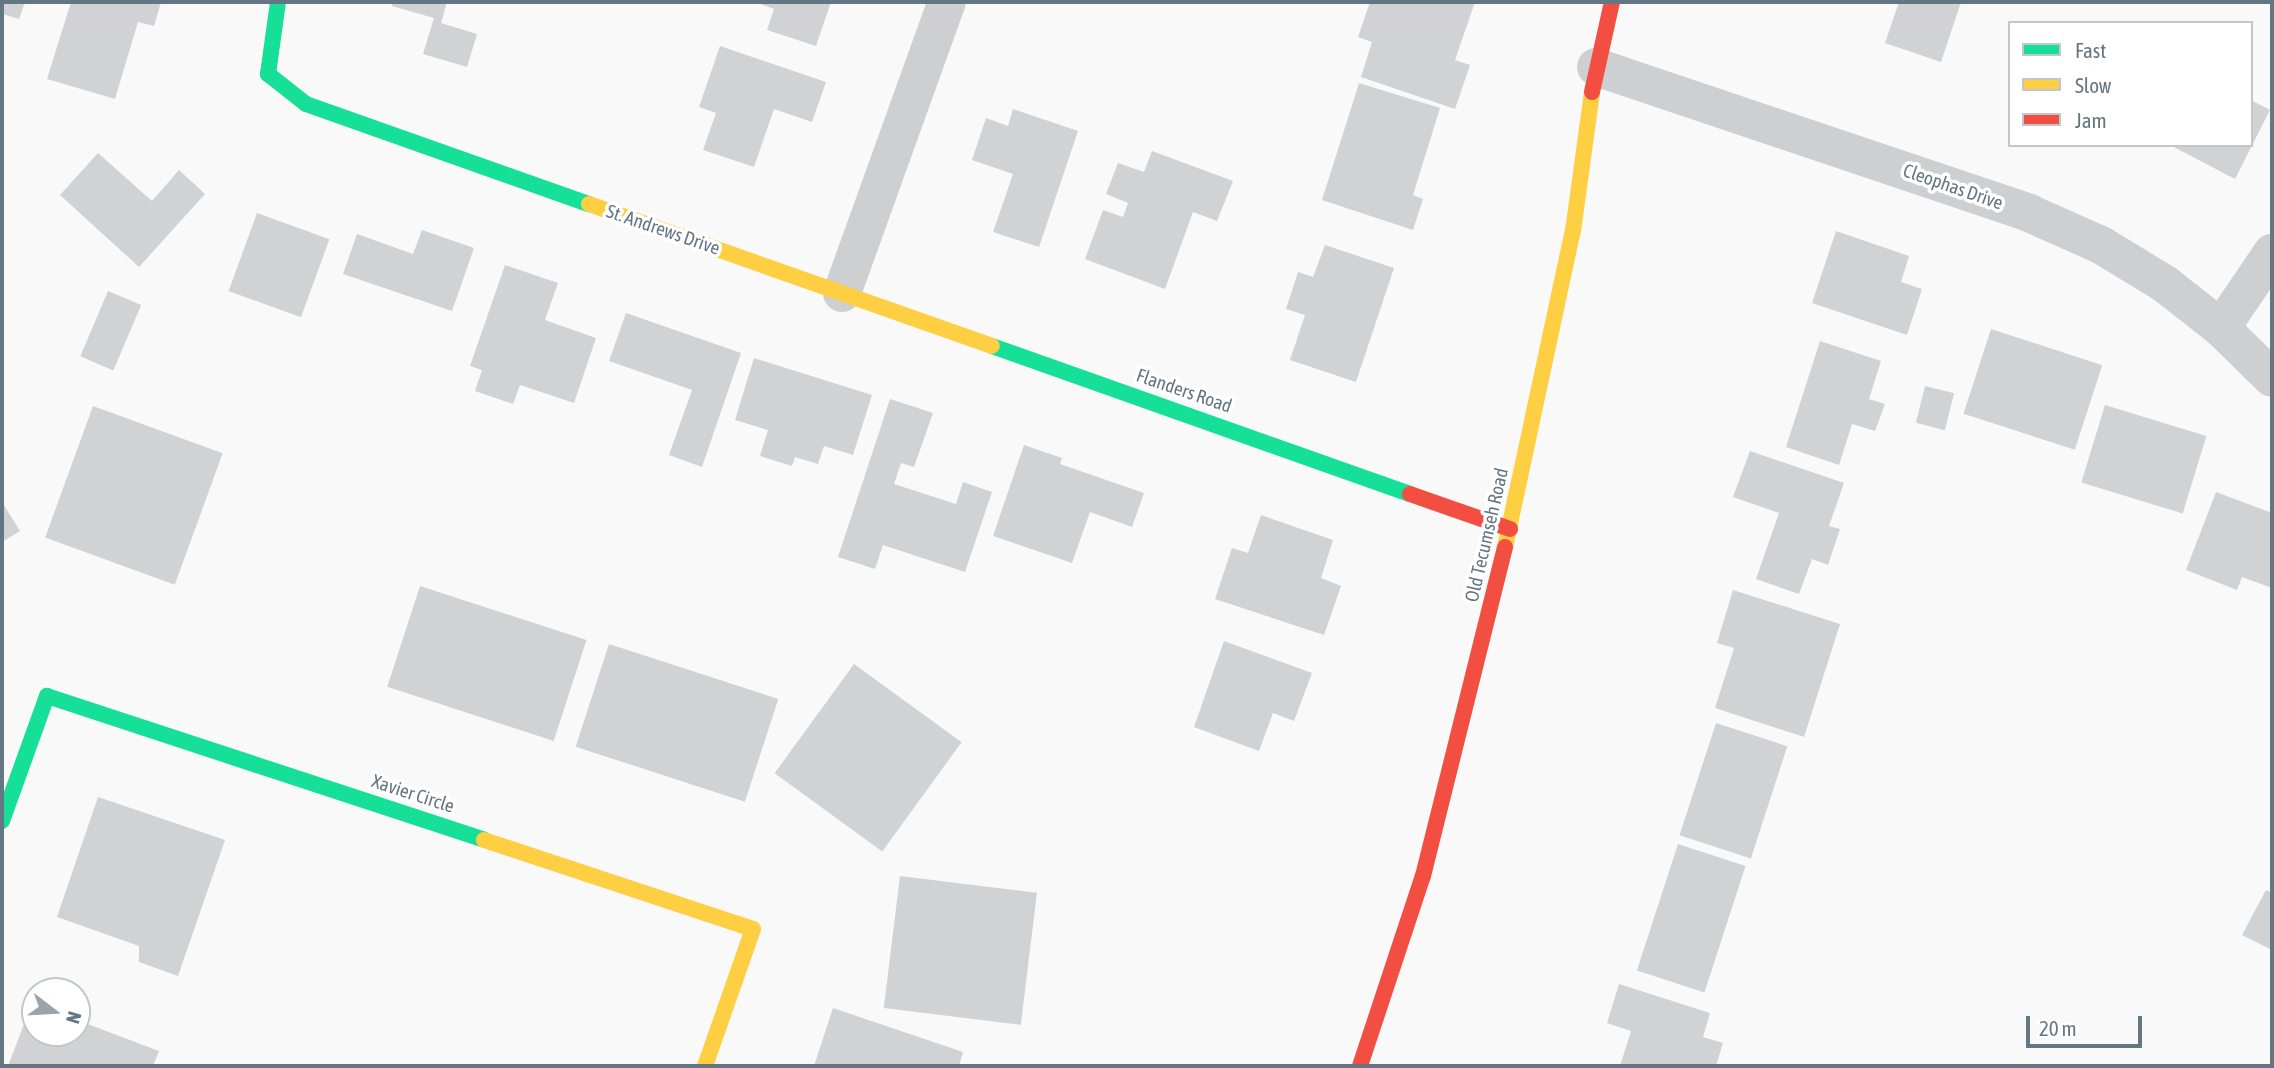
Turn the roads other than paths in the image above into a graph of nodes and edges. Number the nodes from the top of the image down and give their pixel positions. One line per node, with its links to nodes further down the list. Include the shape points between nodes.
1 (278, 2): 6 (street, St. Andrews Drive, via 268,74 306,104)
2 (947, 2): 6 (street)
3 (1612, 2): 4 (street, Old Tecumseh Road)
4 (1596, 67): 7 (street, Cleophas Drive, via 2029,213 2101,245 2165,284); 9 (street, Old Tecumseh Road, via 1573,231)
5 (2272, 253): 7 (street)
6 (842, 293): 9 (street, Flanders Road)
7 (2221, 328): 8 (street, Cleophas Drive)
8 (2272, 378)
9 (1510, 529): 12 (street, Old Tecumseh Road, via 1423,876)
10 (2, 821): 11 (street, Xavier Circle, via 47,696 753,929)
11 (705, 1066)
12 (1360, 1066)

